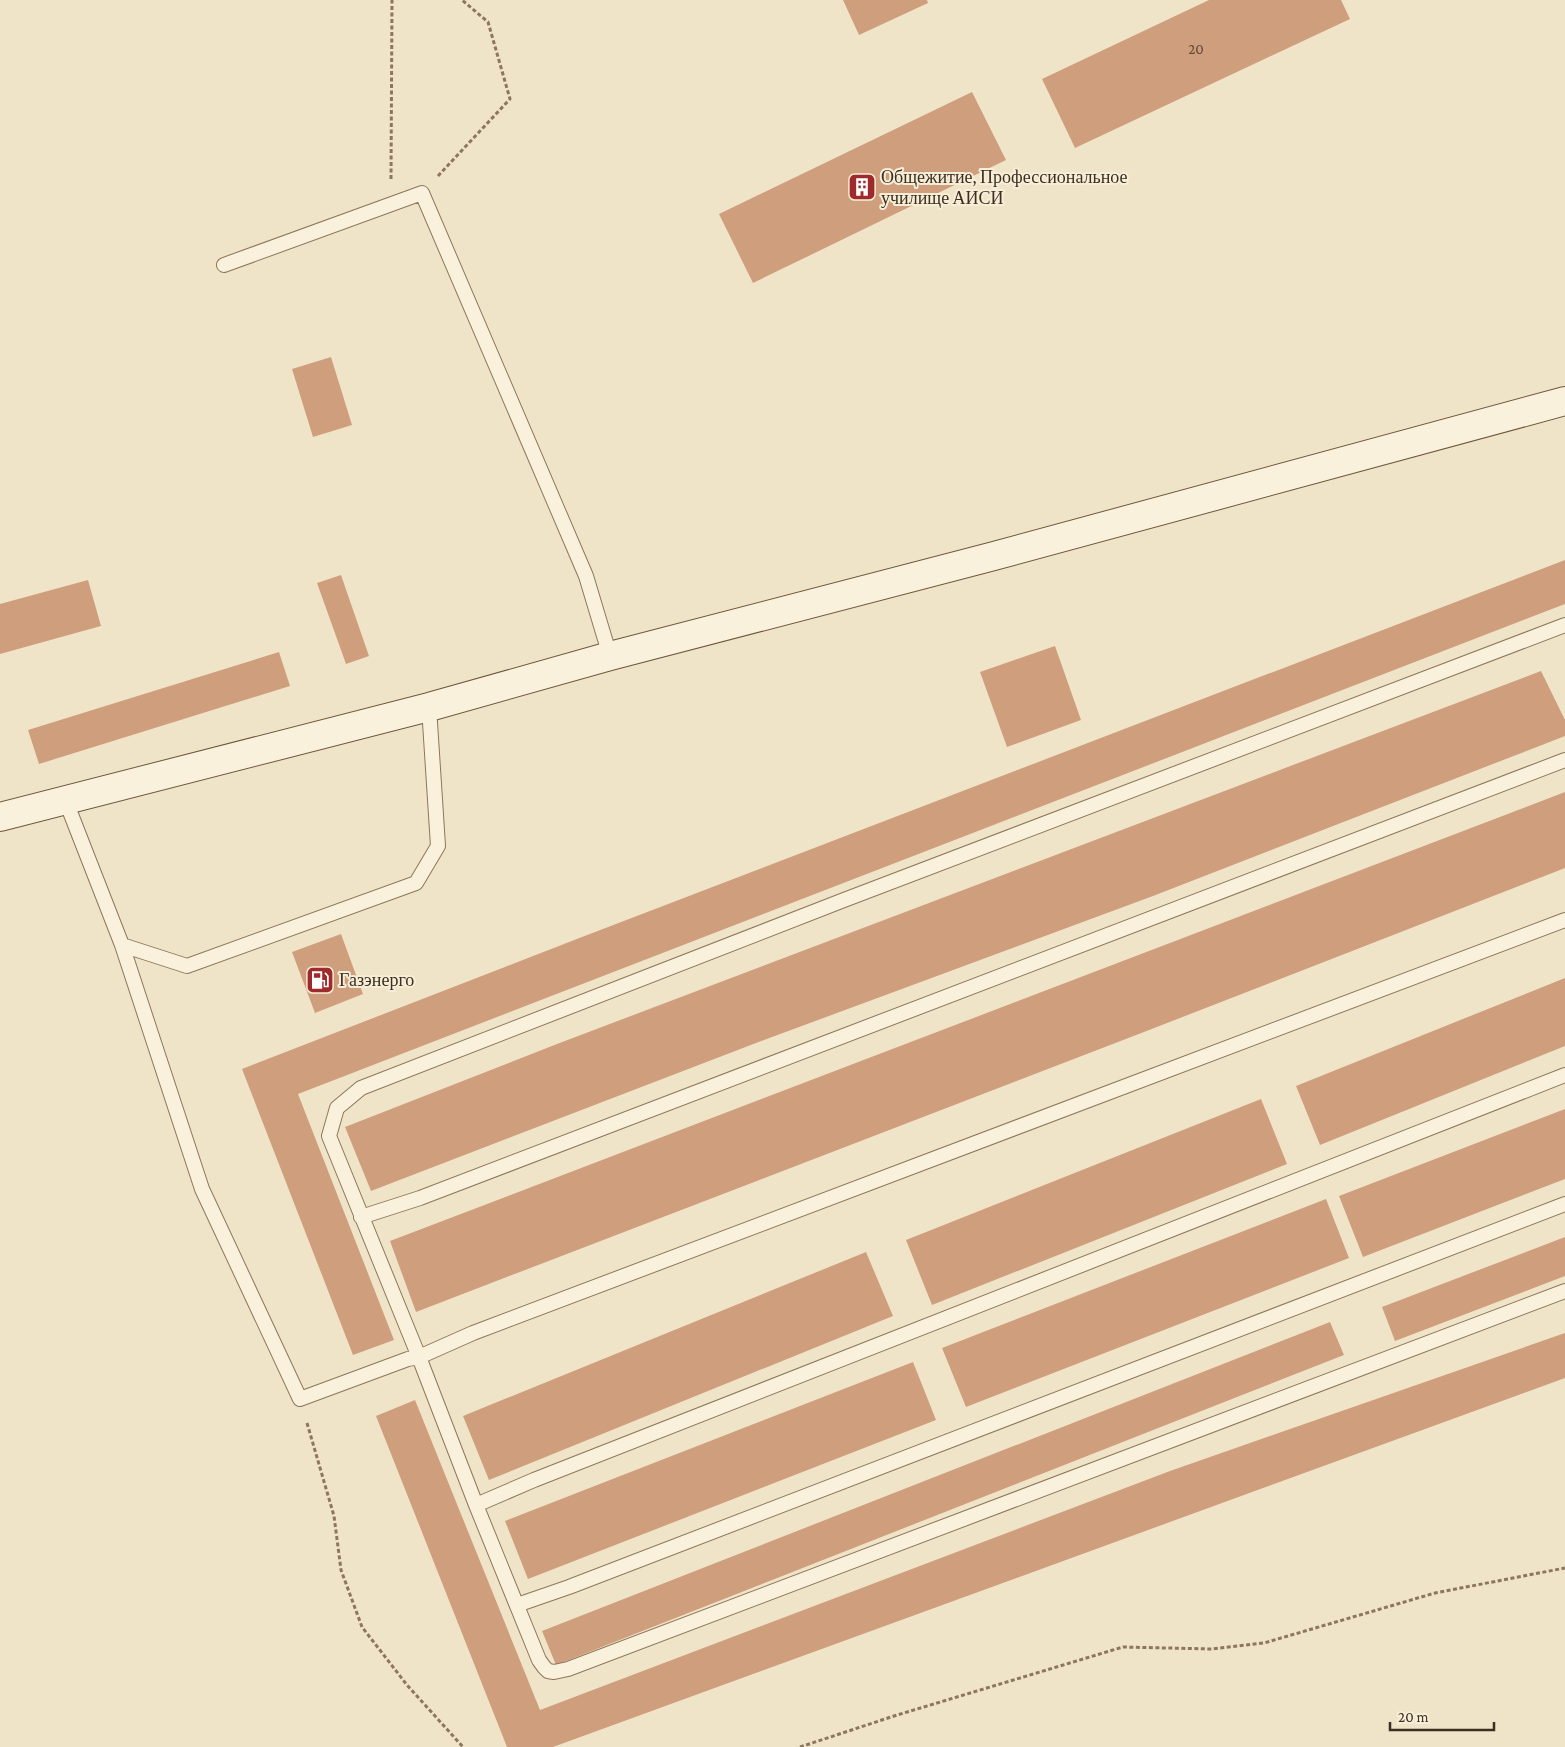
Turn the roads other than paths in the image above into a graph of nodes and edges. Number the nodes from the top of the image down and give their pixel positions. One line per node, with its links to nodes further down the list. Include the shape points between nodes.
1 (224, 266): 4 (lane, via 422,193 586,576)
2 (1565, 401): 4 (main road, via 1003,554)
3 (1565, 625): 13 (lane, via 361,1088 337,1108 329,1136)
4 (610, 656): 5 (main road)
5 (429, 707): 7 (main road); 10 (lane, via 438,846 416,883 186,966)
6 (1565, 760): 13 (lane, via 420,1198)
7 (65, 799): 8 (main road); 10 (lane)
8 (0, 817)
9 (1565, 920): 15 (lane, via 473,1333)
10 (122, 945): 15 (lane, via 202,1188 300,1399)
11 (1565, 1075): 16 (lane, via 534,1480)
12 (1565, 1204): 17 (lane, via 578,1584)
13 (361, 1217): 15 (lane)
14 (1565, 1291): 17 (lane, via 561,1671 548,1671 544,1667)
15 (419, 1357): 16 (lane)
16 (476, 1506): 17 (lane)
17 (516, 1605)

